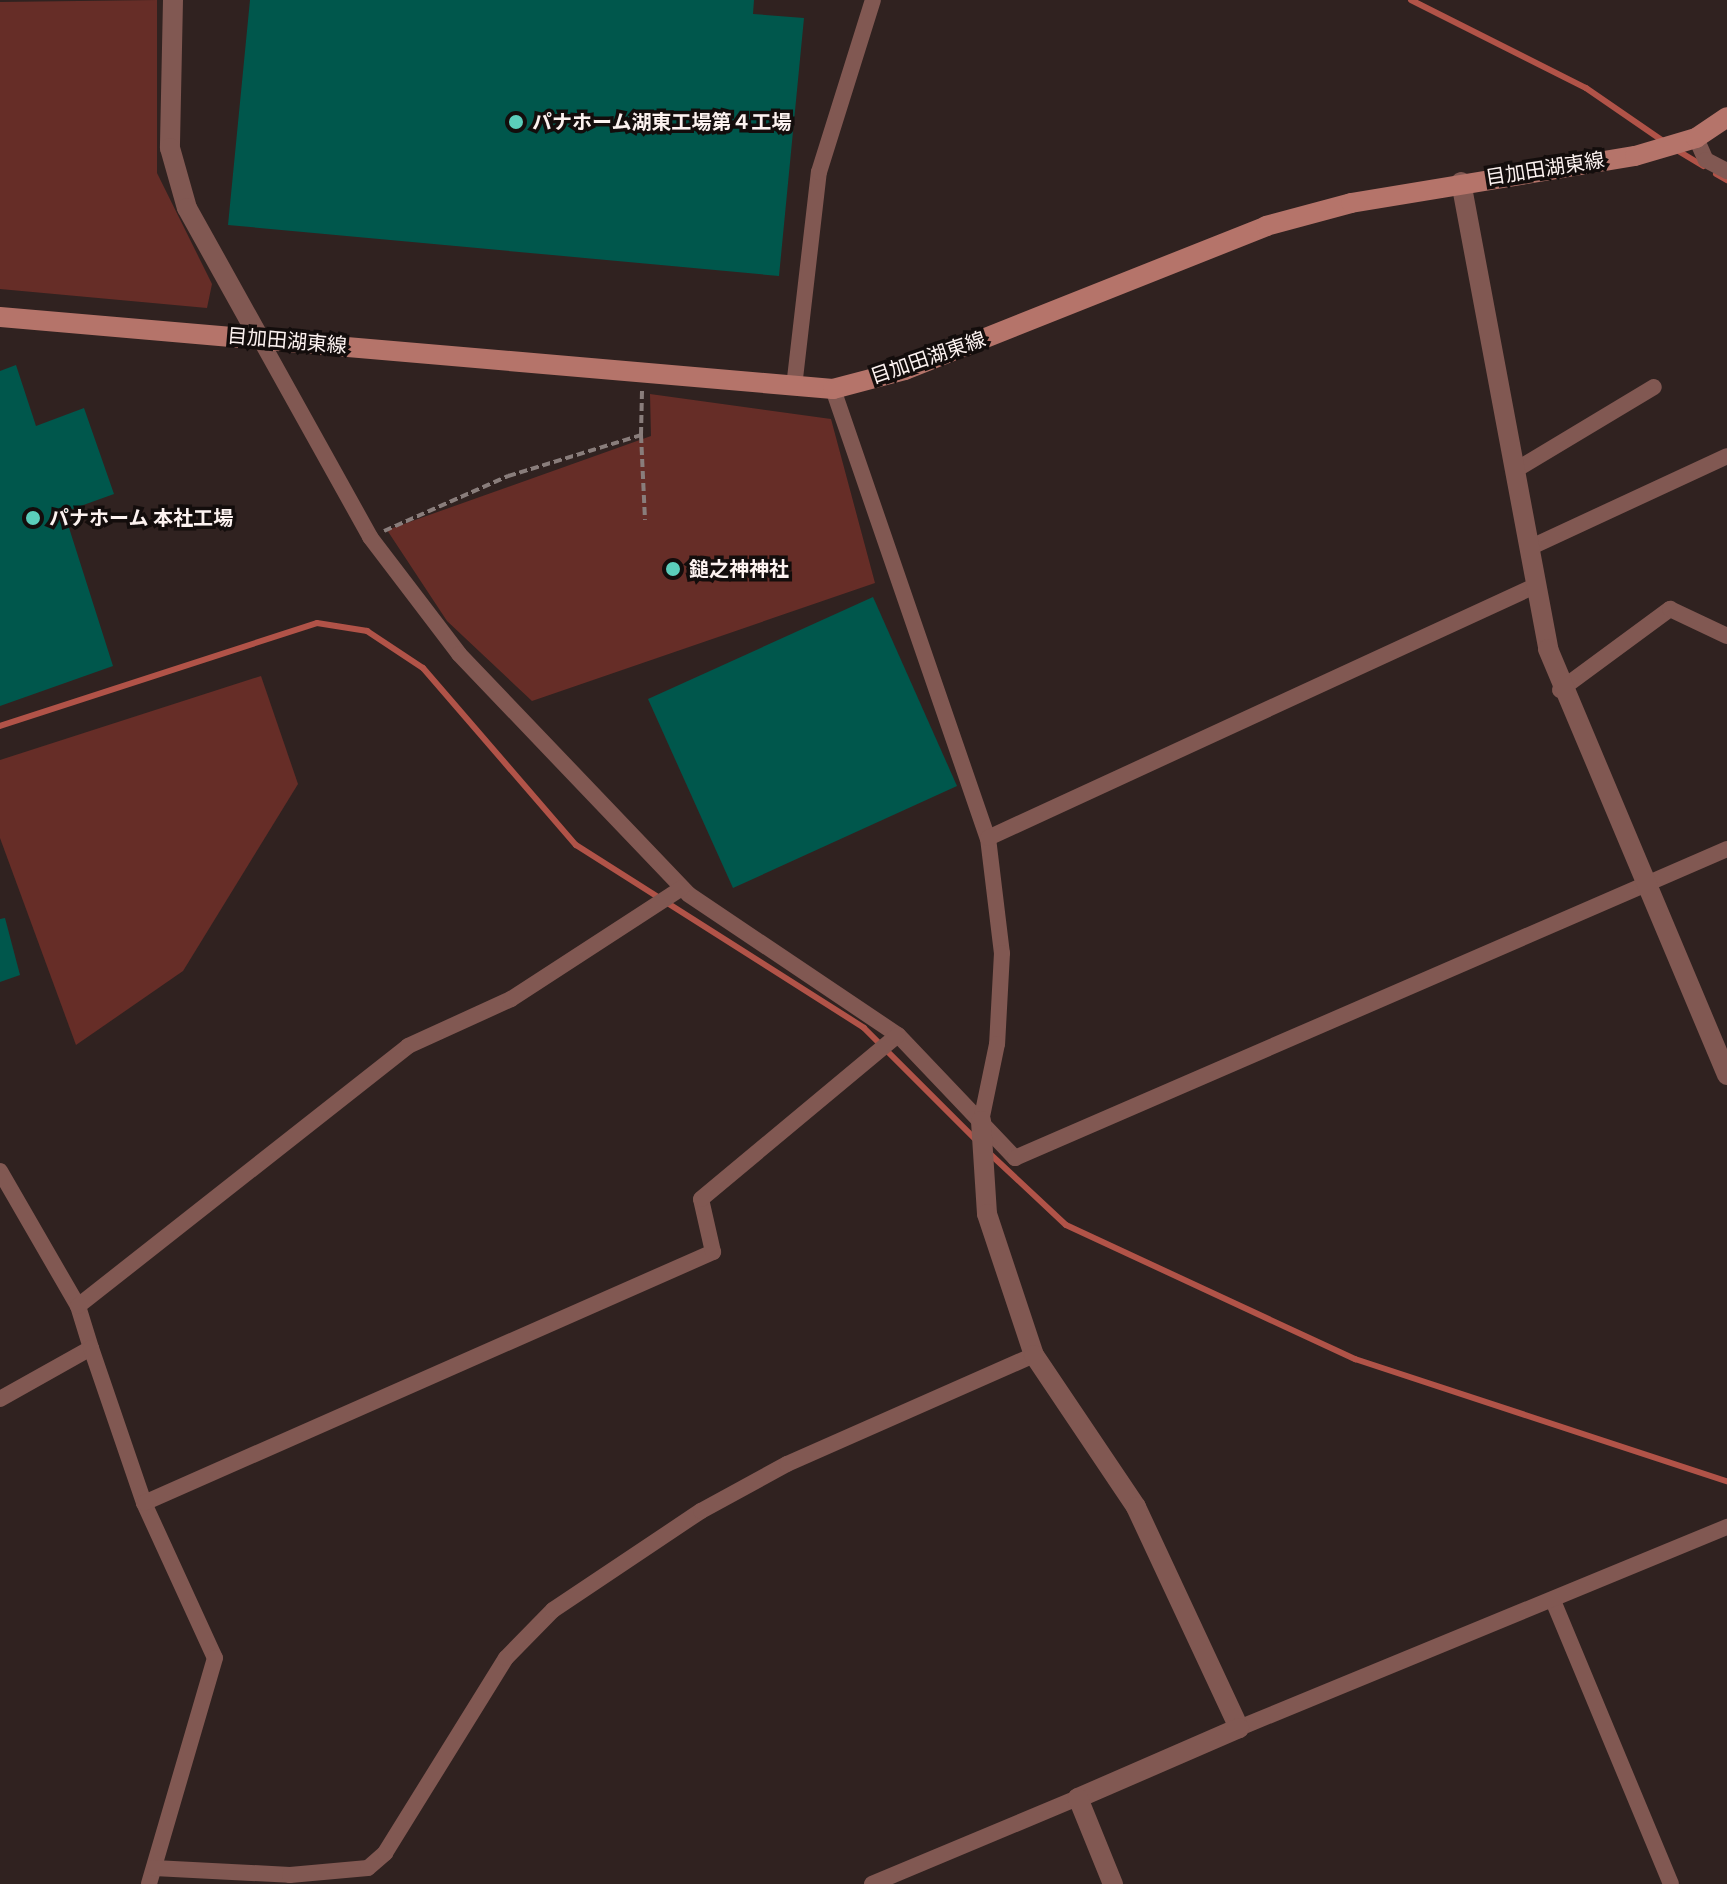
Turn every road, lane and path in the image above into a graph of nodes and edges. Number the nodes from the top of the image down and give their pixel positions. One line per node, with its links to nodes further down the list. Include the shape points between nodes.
1 (173, 0): 8 (street, via 170,148 187,208)
2 (873, 0): 10 (street, via 819,172)
3 (1727, 117): 4 (main road, 目加田湖東線)
4 (1696, 138): 5 (street, via 1706,160); 6 (main road, 目加田湖東線, via 1635,156)
5 (1727, 171)
6 (1461, 182): 12 (main road, 目加田湖東線, via 1266,226 905,370); 15 (street)
7 (0, 317): 8 (main road, 目加田湖東線)
8 (260, 339): 9 (main road, 目加田湖東線); 17 (street)
9 (641, 373): 10 (main road, 目加田湖東線); 13 (path)
10 (794, 387): 12 (main road, 目加田湖東線)
11 (1654, 387): 15 (street)
12 (833, 389): 22 (street)
13 (641, 435): 16 (path); 17 (path, via 508,476)
14 (1727, 456): 18 (street)
15 (1514, 471): 18 (street)
16 (645, 520)
17 (370, 537): 24 (street, via 459,654)
18 (1529, 548): 19 (street)
19 (1535, 586): 21 (street); 22 (street)
20 (1727, 636): 21 (street, via 1670,609)
21 (1560, 690): 25 (street)
22 (988, 838): 28 (street, via 1002,953 997,1044)
23 (1727, 849): 25 (street)
24 (682, 888): 26 (street); 30 (street, via 511,999 408,1046)
25 (1644, 889): 27 (street); 28 (street, via 1015,1158)
26 (898, 1035): 28 (street); 34 (street, via 701,1199 713,1252)
27 (1727, 1075)
28 (981, 1121): 32 (street, via 1003,1278)
29 (0, 1171): 30 (street)
30 (78, 1306): 31 (street)
31 (91, 1348): 33 (street); 34 (street)
32 (1034, 1355): 37 (street, via 1136,1507); 39 (street, via 787,1464 701,1511 553,1610 506,1658 385,1853 368,1868 290,1875)
33 (0, 1399)
34 (144, 1503): 39 (street, via 215,1658)
35 (1727, 1527): 36 (street)
36 (1554, 1603): 37 (street); 42 (street)
37 (1239, 1728): 38 (street)
38 (1078, 1798): 40 (street); 41 (street)
39 (151, 1876)
40 (872, 1884)
41 (1113, 1884)
42 (1671, 1884)

